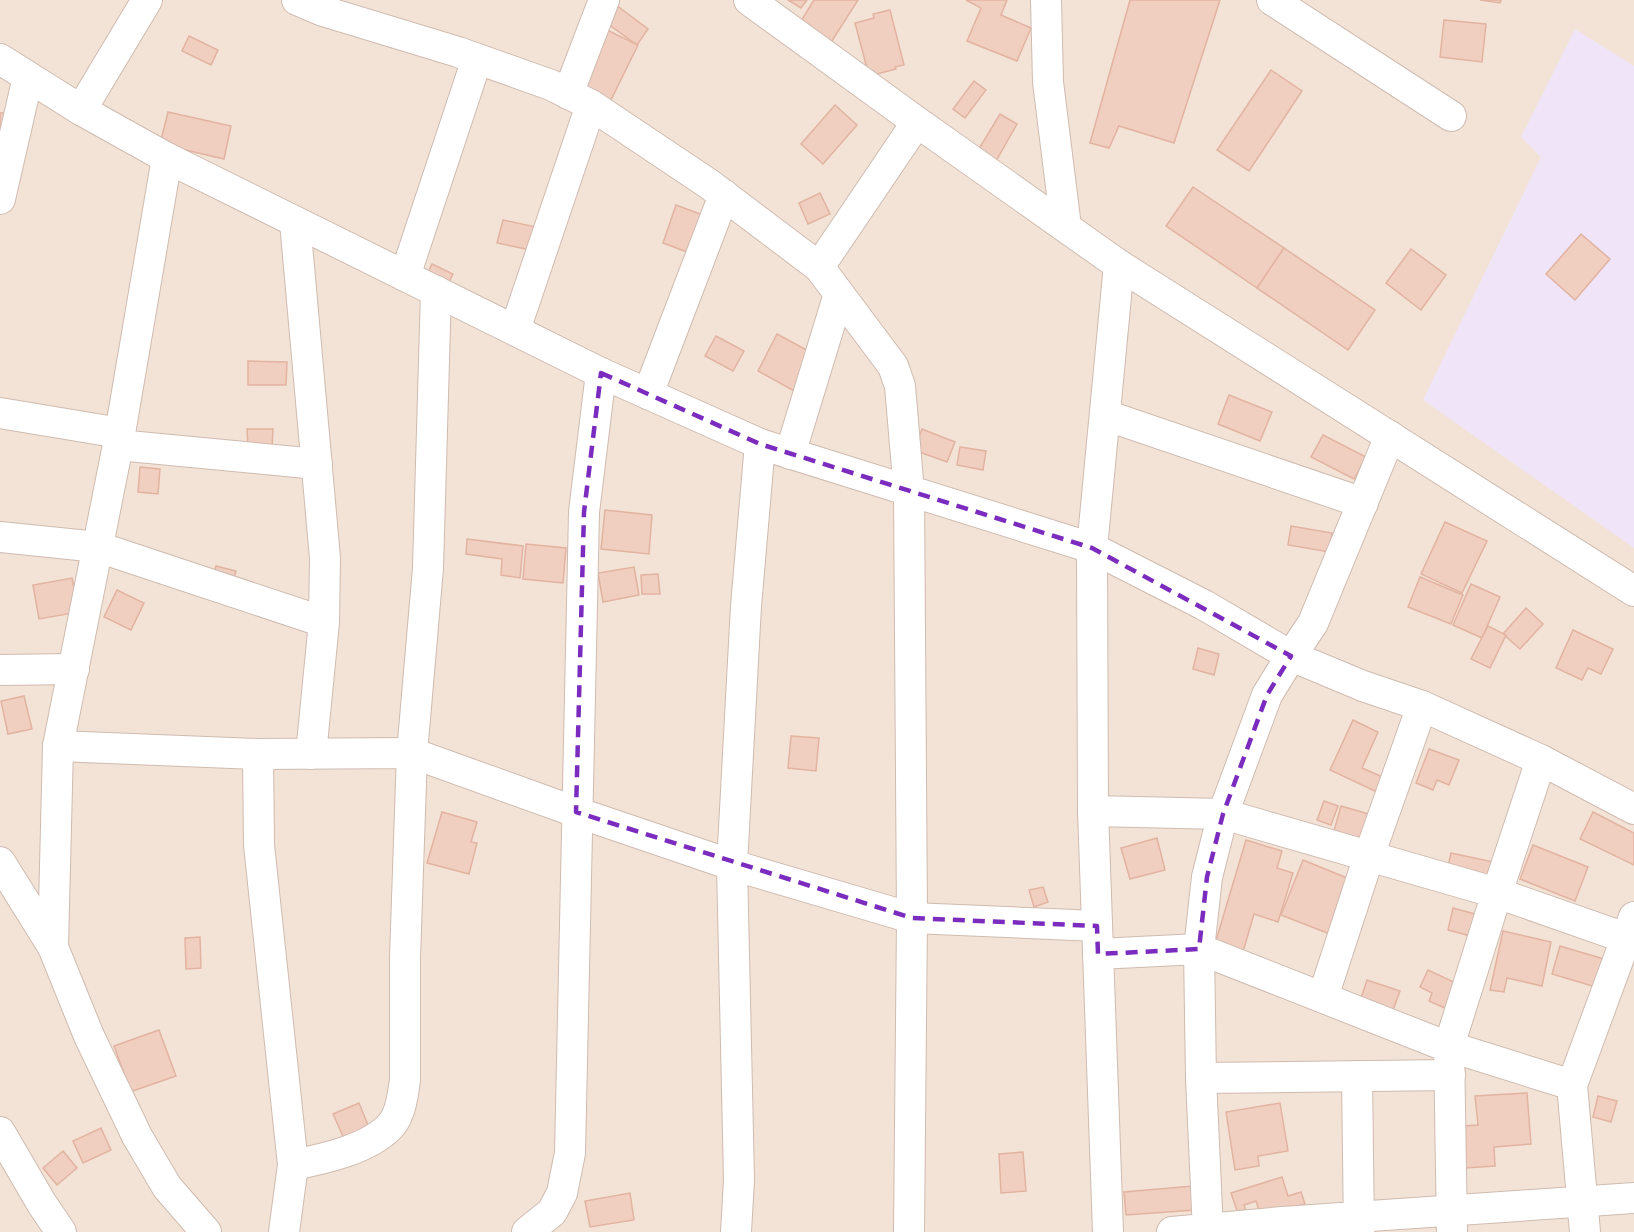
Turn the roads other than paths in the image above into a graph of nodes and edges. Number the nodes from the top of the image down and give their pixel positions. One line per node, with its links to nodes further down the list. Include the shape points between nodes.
1 (147, 0): 11 (street)
2 (297, 0): 8 (street)
3 (604, 0): 10 (street)
4 (749, 0): 13 (street)
5 (1046, 0): 18 (street, via 1048,82)
6 (1272, 0): 12 (street)
7 (0, 59): 9 (street)
8 (477, 59): 10 (street, via 551,85); 21 (street)
9 (28, 77): 11 (street); 16 (street)
10 (580, 100): 15 (street); 24 (street)
11 (81, 110): 14 (street)
12 (1451, 116)
13 (917, 123): 18 (street); 20 (street)
14 (167, 158): 17 (street); 30 (street)
15 (724, 195): 20 (street); 26 (street)
16 (0, 198)
17 (295, 222): 21 (street); 33 (street)
18 (1066, 227): 19 (street)
19 (1119, 265): 28 (street); 29 (street)
20 (819, 267): 23 (street)
21 (405, 276): 22 (street)
22 (436, 291): 24 (street); 46 (street, via 428,567)
23 (839, 294): 32 (street); 34 (street, via 892,366 900,386)
24 (515, 330): 25 (street)
25 (601, 373): 26 (street); 52 (street, via 584,512)
26 (648, 394): 31 (street)
27 (0, 413): 30 (street)
28 (1105, 415): 35 (street); 38 (street)
29 (1390, 436): 35 (street); 39 (street)
30 (119, 439): 33 (street); 37 (street)
31 (760, 444): 32 (street); 56 (street, via 746,606)
32 (790, 454): 34 (street)
33 (317, 464): 40 (street, via 325,558)
34 (909, 492): 38 (street); 58 (street)
35 (1363, 503): 41 (street, via 1313,622)
36 (0, 537): 37 (street)
37 (98, 547): 40 (street); 42 (street)
38 (1092, 548): 41 (street, via 1204,605); 51 (street)
39 (1634, 591)
40 (324, 622): 48 (street)
41 (1290, 656): 44 (street); 53 (street, via 1267,695)
42 (74, 669): 43 (street); 45 (street)
43 (0, 670)
44 (1422, 706): 49 (street); 54 (street)
45 (58, 746): 47 (street); 61 (street)
46 (412, 753): 48 (street); 52 (street); 69 (street, via 403,1099 393,1124 371,1141 326,1158)
47 (258, 754): 48 (street); 69 (street, via 258,845)
48 (311, 754)
49 (1541, 760): 50 (street); 57 (street)
50 (1634, 809)
51 (1093, 811): 53 (street); 60 (street)
52 (576, 812): 56 (street); 78 (street, via 570,1153 562,1194 552,1212)
53 (1223, 814): 54 (street); 62 (street, via 1208,877)
54 (1369, 856): 57 (street); 63 (street)
55 (0, 862): 61 (street)
56 (732, 865): 58 (street); 79 (street, via 739,1180)
57 (1497, 893): 59 (street); 64 (street)
58 (912, 918): 60 (street); 80 (street)
59 (1631, 932): 67 (street)
60 (1098, 940): 62 (street); 81 (street)
61 (53, 947): 76 (street, via 89,1036 137,1136 167,1186)
62 (1198, 949): 63 (street); 66 (street)
63 (1323, 997): 64 (street)
64 (1449, 1060): 65 (street); 67 (street); 72 (street)
65 (1357, 1076): 66 (street); 73 (street)
66 (1201, 1078): 74 (street)
67 (1572, 1085): 71 (street)
68 (0, 1132): 75 (street)
69 (293, 1165): 77 (street)
70 (1634, 1198): 71 (street)
71 (1582, 1202): 72 (street); 83 (street)
72 (1451, 1222): 73 (street)
73 (1359, 1225): 74 (street, via 1283,1222)
74 (1207, 1231): 82 (street)
75 (61, 1232)
76 (206, 1232)
77 (284, 1232)
78 (527, 1232)
79 (736, 1232)
80 (909, 1232)
81 (1108, 1232)
82 (1172, 1232)
83 (1585, 1232)

